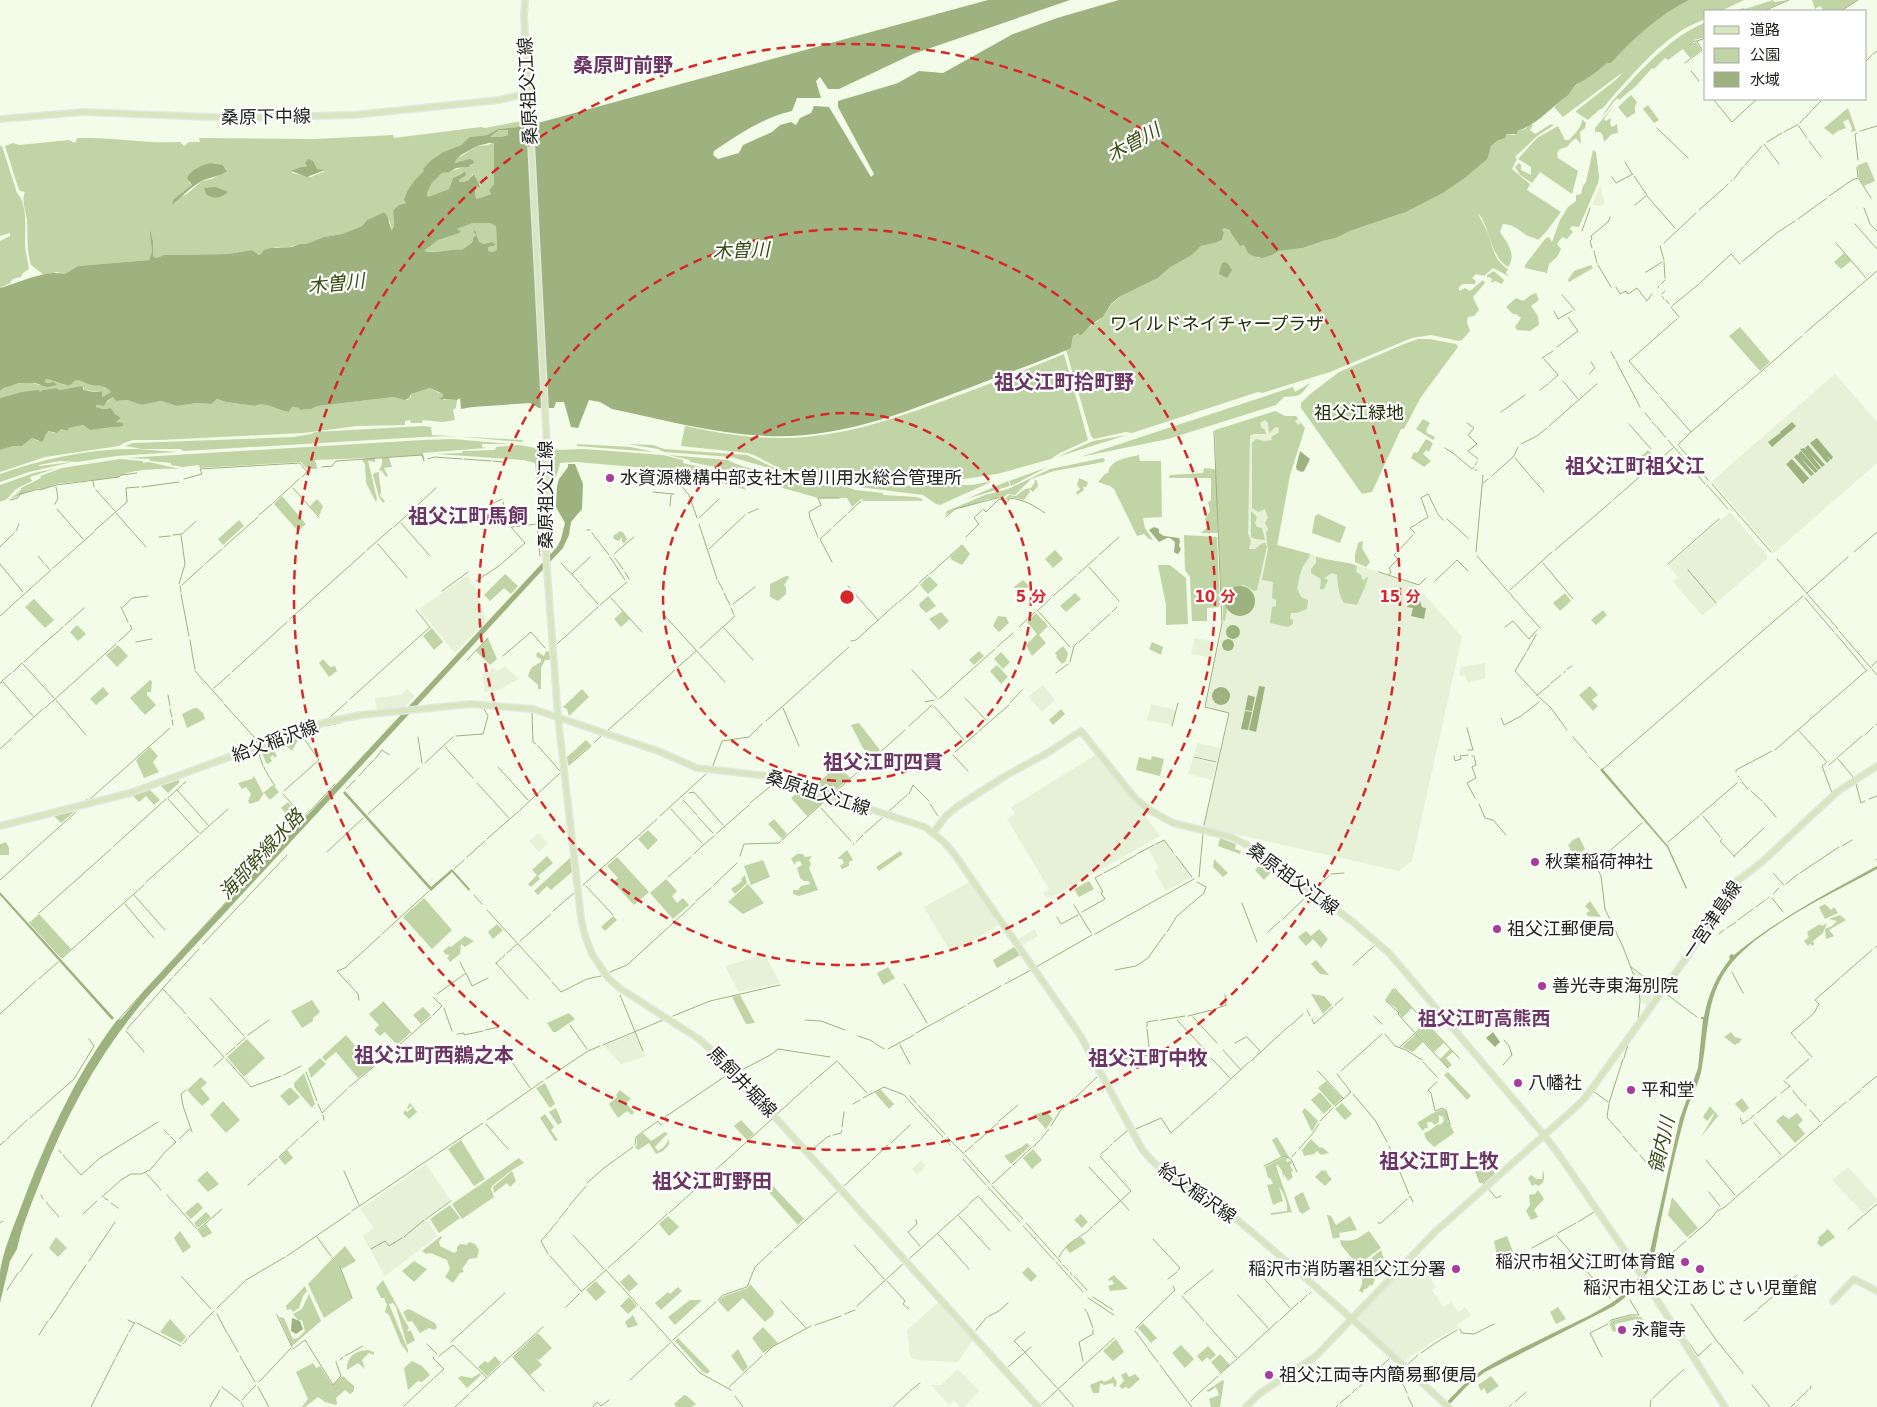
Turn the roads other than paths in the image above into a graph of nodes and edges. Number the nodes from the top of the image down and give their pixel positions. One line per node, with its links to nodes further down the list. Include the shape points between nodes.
1 (525, 0): 4 (main road, 桑原祖父江線, bridge, via 547,442 546,557)
2 (532, 92): 3 (main road, 桑原下中線, via 489,102 354,115 236,118 84,112)
3 (0, 119)
4 (558, 717): 6 (main road, 給父稲沢線, via 533,710 483,704 361,715 326,722 130,793); 7 (main road, 桑原祖父江線, via 698,768 769,776); 13 (main road, 馬飼井堀線, via 581,918 592,954 602,970 622,989 699,1039 726,1063)
5 (1877, 766): 8 (main road, 一宮津島線, via 1837,792 1762,862 1732,885 1699,940 1585,1098)
6 (0, 826)
7 (933, 833): 8 (main road, 桑原祖父江線, via 958,806 1081,731 1135,798 1148,809 1173,823 1231,838 1255,849 1382,945); 11 (main road, 給父稲沢線, via 955,856 1080,1035 1149,1158 1170,1176 1232,1216)
8 (1544, 1135): 11 (main road, 一宮津島線, via 1435,1232); 12 (main road, via 1639,1270)
9 (1877, 1291): 10 (main road, via 1854,1279)
10 (1833, 1301)
11 (1352, 1320): 14 (main road, 一宮津島線, via 1315,1358 1259,1394); 15 (main road, 給父稲沢線)
12 (1723, 1405): 16 (main road)
13 (1038, 1407)
14 (1246, 1407)
15 (1448, 1407)
16 (1716, 1407)

